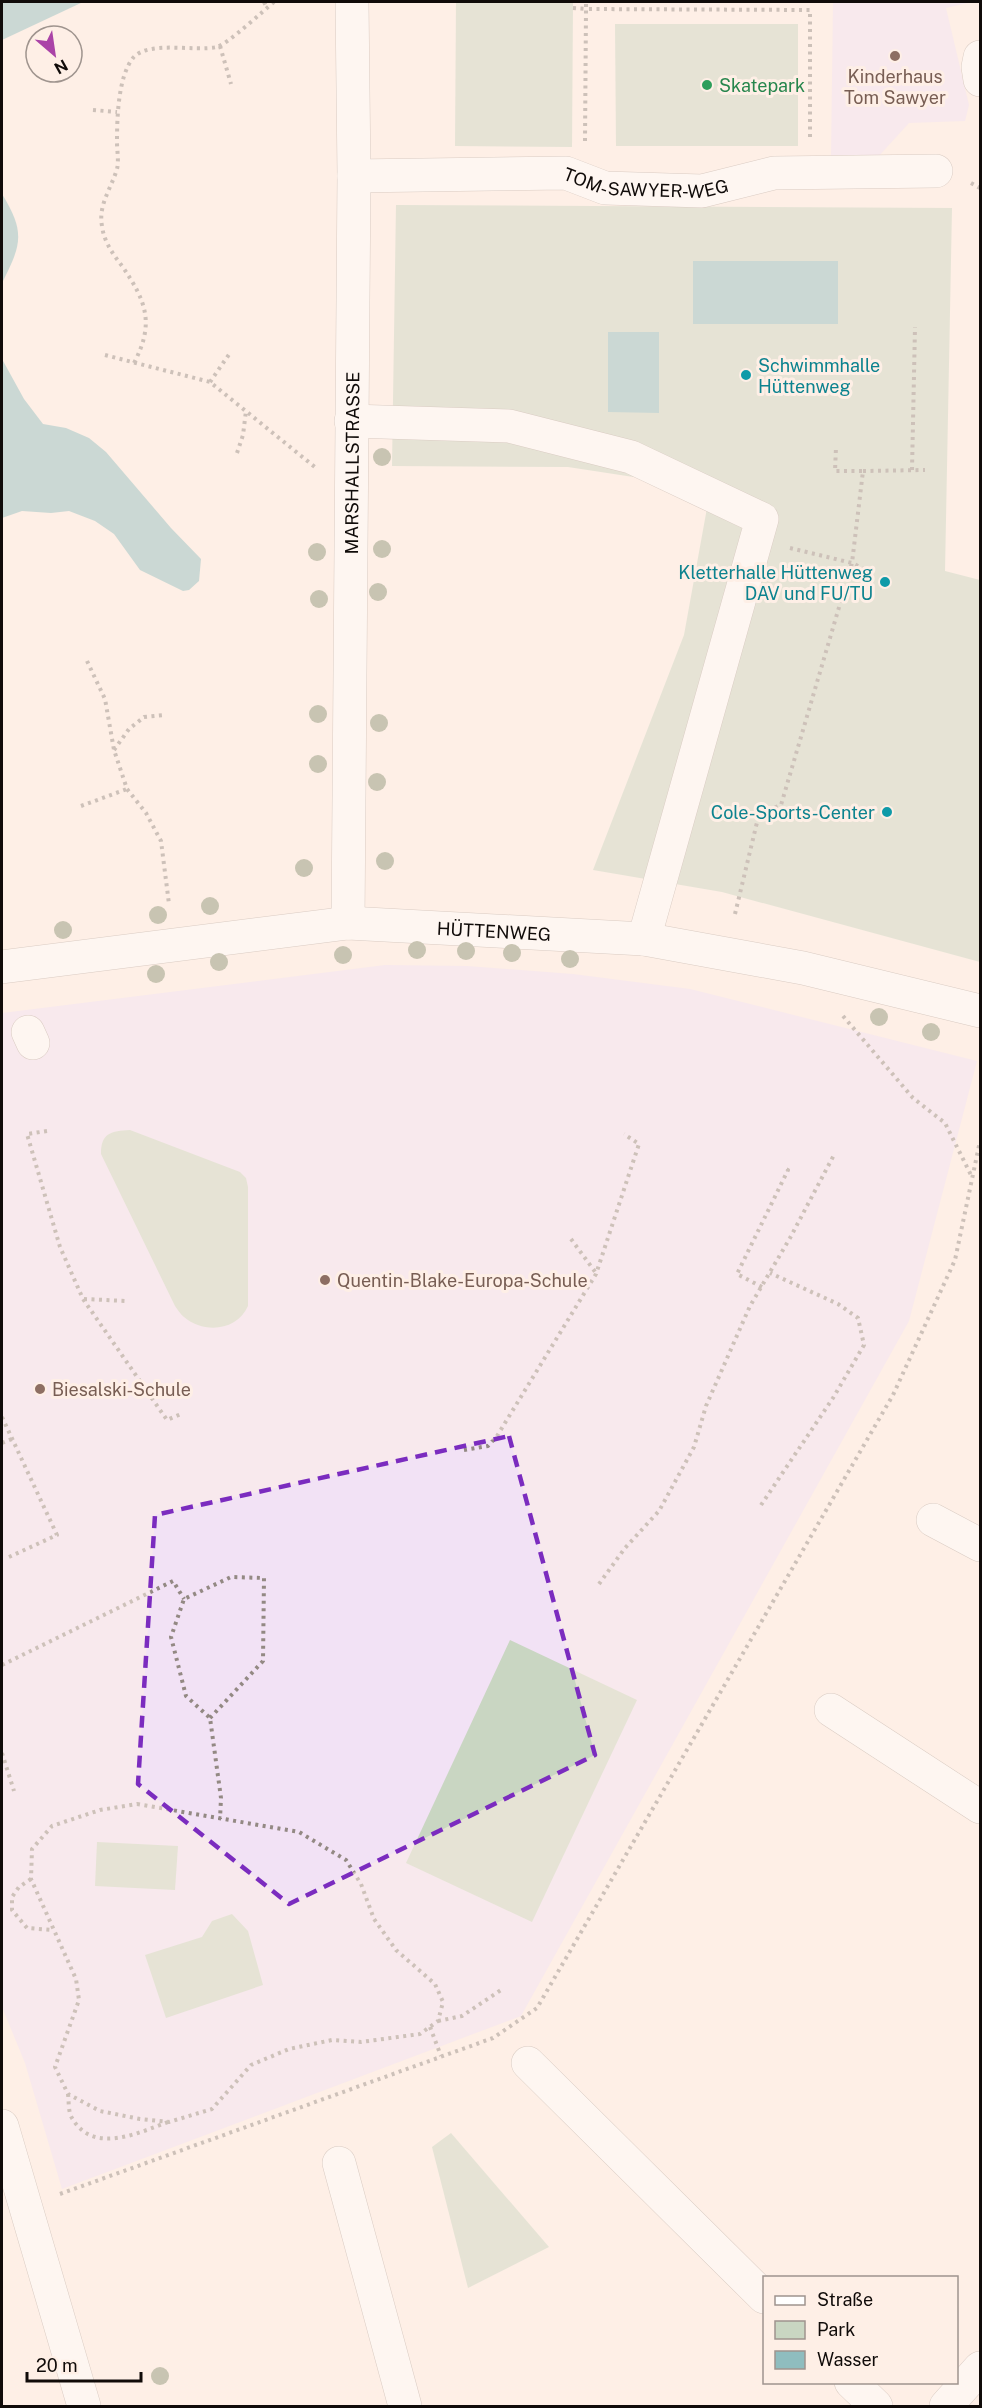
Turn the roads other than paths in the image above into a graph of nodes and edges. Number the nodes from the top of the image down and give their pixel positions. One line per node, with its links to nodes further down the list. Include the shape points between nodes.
1 (352, 2): 5 (street, MARSHALLSTRASSE)
2 (981, 57): 3 (street)
3 (981, 80)
4 (936, 171): 5 (street, TOM-SAWYER-WEG, via 774,172 702,190 605,188 566,173)
5 (354, 176): 6 (street, MARSHALLSTRASSE)
6 (351, 422): 7 (street, MARSHALLSTRASSE); 8 (street, via 509,426 631,457 762,519)
7 (348, 923): 8 (street, HÜTTENWEG); 9 (street, HÜTTENWEG)
8 (645, 939): 10 (street, HÜTTENWEG, via 803,968)
9 (2, 967)
10 (981, 1011)
11 (933, 1520): 12 (street)
12 (981, 1545)
13 (831, 1710): 14 (street)
14 (981, 1807)
15 (528, 2063): 18 (street)
16 (2, 2126): 21 (street)
17 (339, 2163): 22 (street)
18 (763, 2294)
19 (981, 2368): 24 (street)
20 (853, 2384): 23 (street)
21 (84, 2406)
22 (405, 2406)
23 (876, 2406)
24 (946, 2406)

